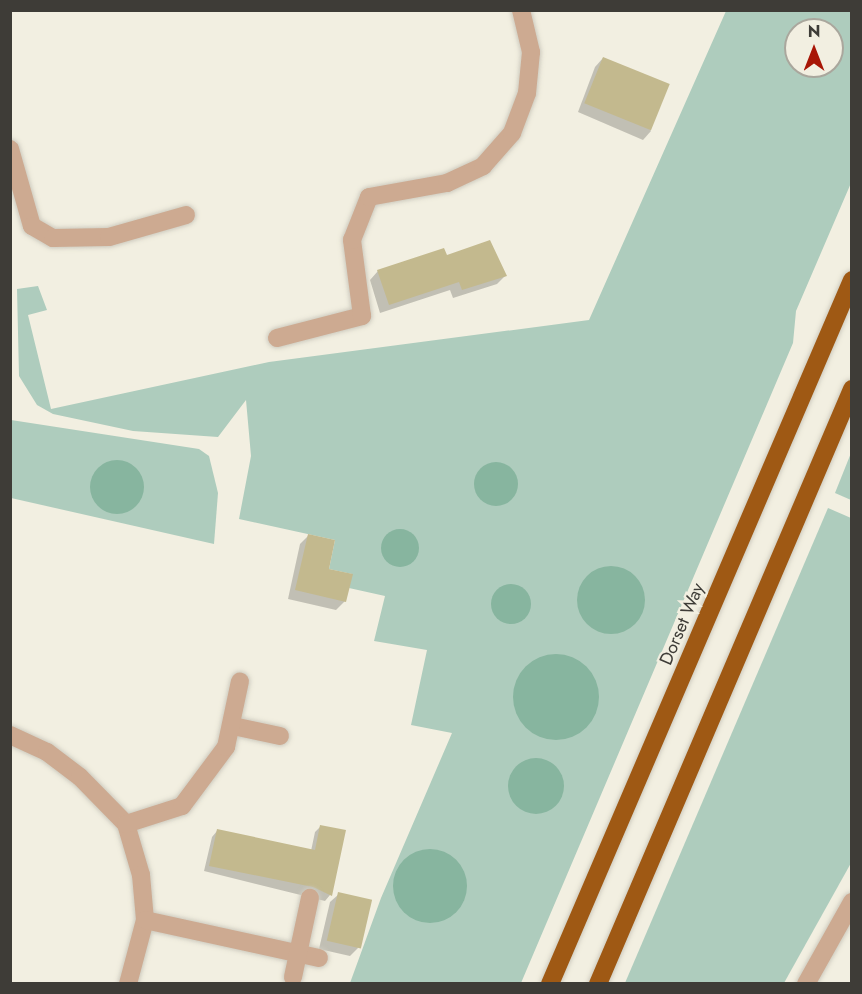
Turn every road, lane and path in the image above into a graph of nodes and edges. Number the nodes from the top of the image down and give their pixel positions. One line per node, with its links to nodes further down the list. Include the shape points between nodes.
1 (521, 10): 5 (street, via 531,52 527,93 512,133 483,166 447,183 369,197 352,240 362,316)
2 (10, 148): 3 (street, via 32,226 53,238 109,237)
3 (186, 215)
4 (852, 280): 19 (highway, Dorset Way)
5 (277, 338)
6 (852, 389): 20 (highway)
7 (240, 681): 8 (street)
8 (233, 726): 10 (street); 11 (street, via 226,747 182,807)
9 (10, 735): 11 (street, via 47,753 80,777)
10 (280, 736)
11 (126, 824): 14 (street, via 141,875)
12 (310, 898): 15 (street)
13 (852, 902): 21 (street)
14 (145, 920): 15 (street); 18 (street)
15 (298, 953): 16 (street); 17 (street)
16 (319, 958)
17 (293, 977)
18 (128, 984)
19 (550, 984)
20 (598, 984)
21 (806, 984)

